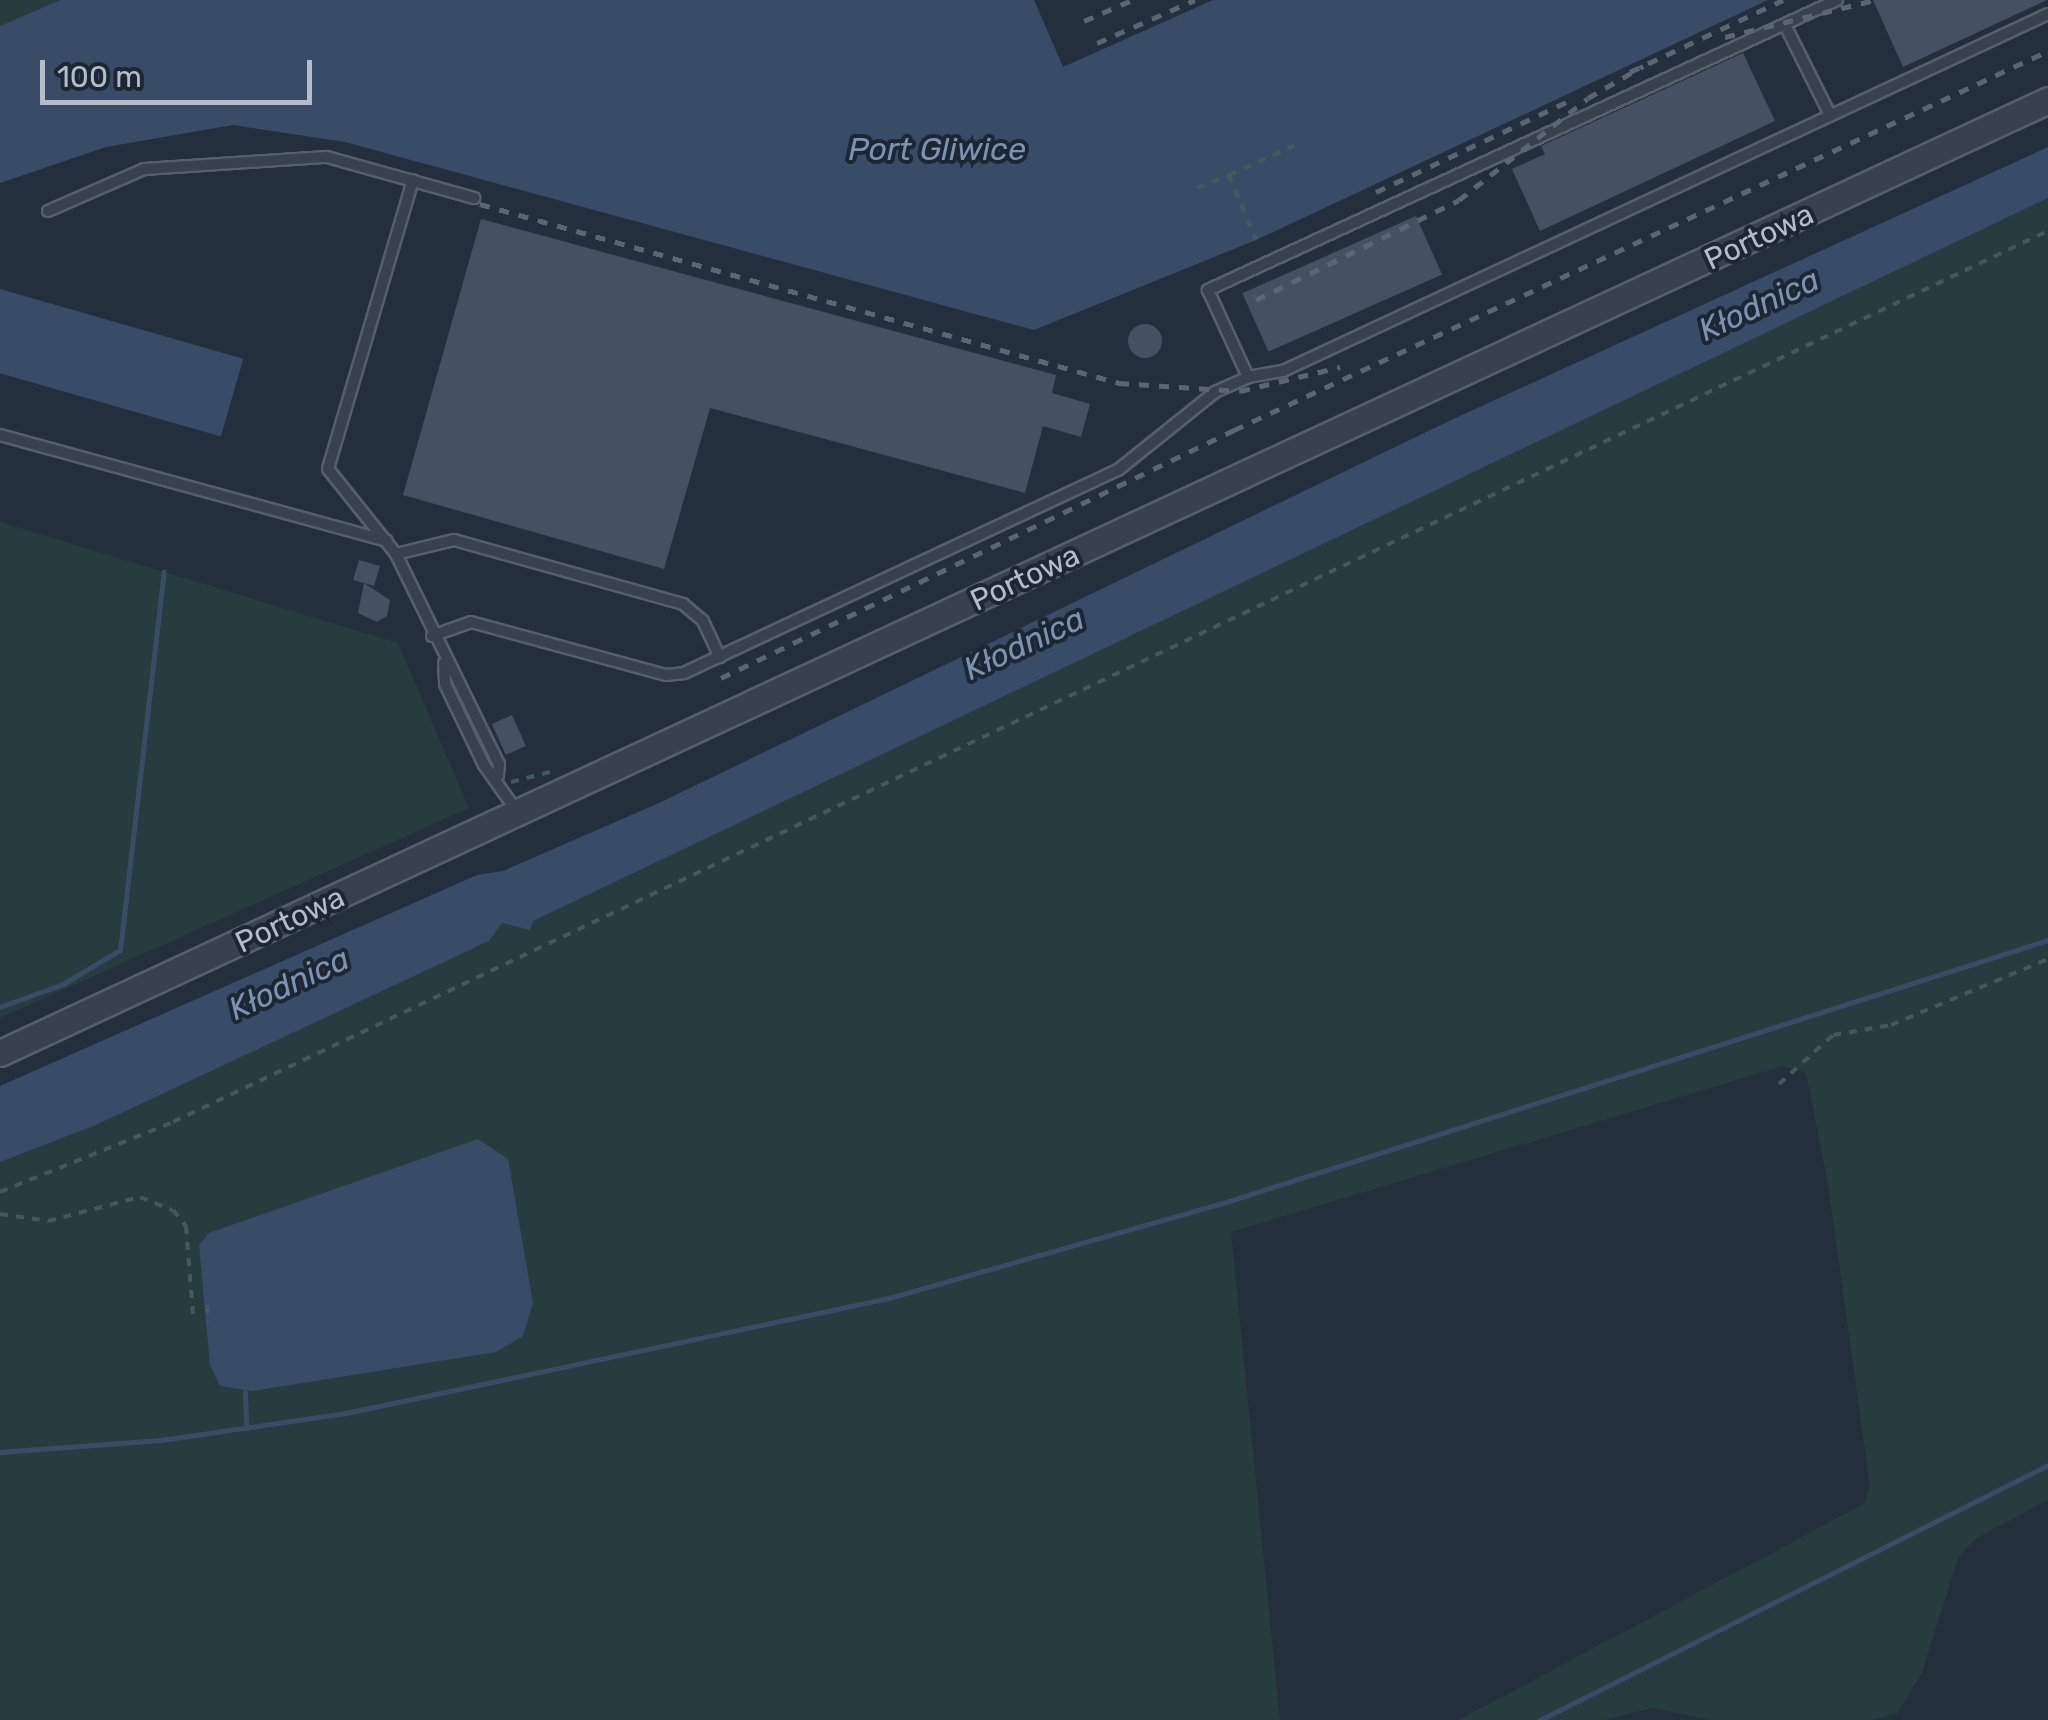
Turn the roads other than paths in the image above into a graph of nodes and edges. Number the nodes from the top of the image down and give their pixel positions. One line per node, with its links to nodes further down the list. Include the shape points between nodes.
1 (1837, 0): 3 (lane)
2 (2048, 14): 5 (lane)
3 (1785, 25): 5 (lane); 9 (lane, via 1208,290)
4 (2048, 100): 15 (street, Portowa)
5 (1830, 115): 9 (lane, via 1283,371)
6 (414, 180): 7 (lane); 8 (lane, via 327,157 144,169); 11 (lane, via 328,468)
7 (474, 198)
8 (48, 212)
9 (1248, 377): 14 (lane, via 1215,392 1118,470)
10 (0, 435): 11 (lane)
11 (388, 542): 12 (lane)
12 (396, 554): 13 (lane); 14 (lane, via 454,540 682,604 698,614)
13 (432, 636): 14 (lane, via 471,622 666,675); 15 (lane, via 445,684 487,770 498,776)
14 (720, 657)
15 (518, 813): 16 (street, Portowa)
16 (0, 1053)

